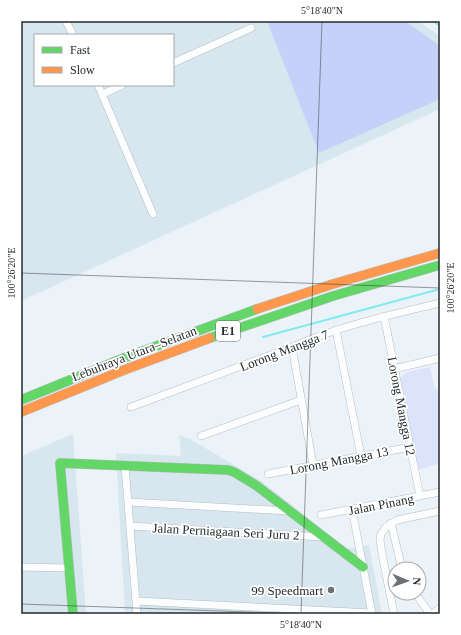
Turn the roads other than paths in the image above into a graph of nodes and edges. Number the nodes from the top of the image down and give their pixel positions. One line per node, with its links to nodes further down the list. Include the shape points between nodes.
1 (66, 21): 3 (street)
2 (251, 28): 4 (street)
3 (72, 34)
4 (174, 63)
5 (99, 86): 7 (street)
6 (120, 86): 7 (street)
7 (103, 94): 8 (street)
8 (154, 214)
9 (440, 252): 17 (main road, Lebuhraya Utara–Selatan / E1, via 293,296 230,318 112,362)
10 (440, 264): 20 (main road, Lebuhraya Utara–Selatan / E1, via 229,330)
11 (440, 303): 12 (street, Lorong Mangga 7)
12 (384, 316): 13 (street, Lorong Mangga 7); 16 (street, Lorong Mangga 12)
13 (336, 330): 14 (street, Lorong Mangga 7); 23 (street)
14 (292, 347): 18 (street); 19 (street, Lorong Mangga 7)
15 (440, 358): 16 (street)
16 (394, 368): 22 (street, Lorong Mangga 12)
17 (21, 400)
18 (301, 400): 21 (street); 24 (street)
19 (131, 407)
20 (21, 412)
21 (201, 436)
22 (410, 447): 23 (street, Lorong Mangga 13); 28 (street, Lorong Mangga 12)
23 (360, 456): 24 (street, Lorong Mangga 13)
24 (313, 465): 26 (street, Lorong Mangga 13)
25 (125, 466): 29 (street); 31 (main road, via 228,470 257,486); 41 (main road, via 60,463)
26 (268, 474)
27 (440, 492): 28 (street, Jalan Pinang)
28 (420, 496): 30 (street, Jalan Pinang)
29 (128, 502): 31 (street, Jalan Perniagaan Seri Juru 2); 35 (street)
30 (352, 509): 33 (street, Jalan Pinang); 37 (street)
31 (290, 511): 36 (main road)
32 (440, 511): 34 (street, Jalan Pinang)
33 (321, 515)
34 (391, 523): 39 (street); 49 (street, Jalan Pinang, via 384,529 380,540)
35 (130, 526): 36 (street, Jalan Perniagaan Seri Juru 2); 43 (street)
36 (323, 537): 38 (main road)
37 (359, 547): 38 (street); 42 (street)
38 (343, 552): 42 (main road)
39 (400, 561)
40 (21, 567): 41 (street)
41 (69, 568): 47 (main road)
42 (363, 568): 46 (street)
43 (136, 601): 46 (street); 48 (street)
44 (421, 601): 50 (street)
45 (440, 608): 50 (street)
46 (372, 613)
47 (72, 614)
48 (137, 614)
49 (394, 614)
50 (432, 614)

